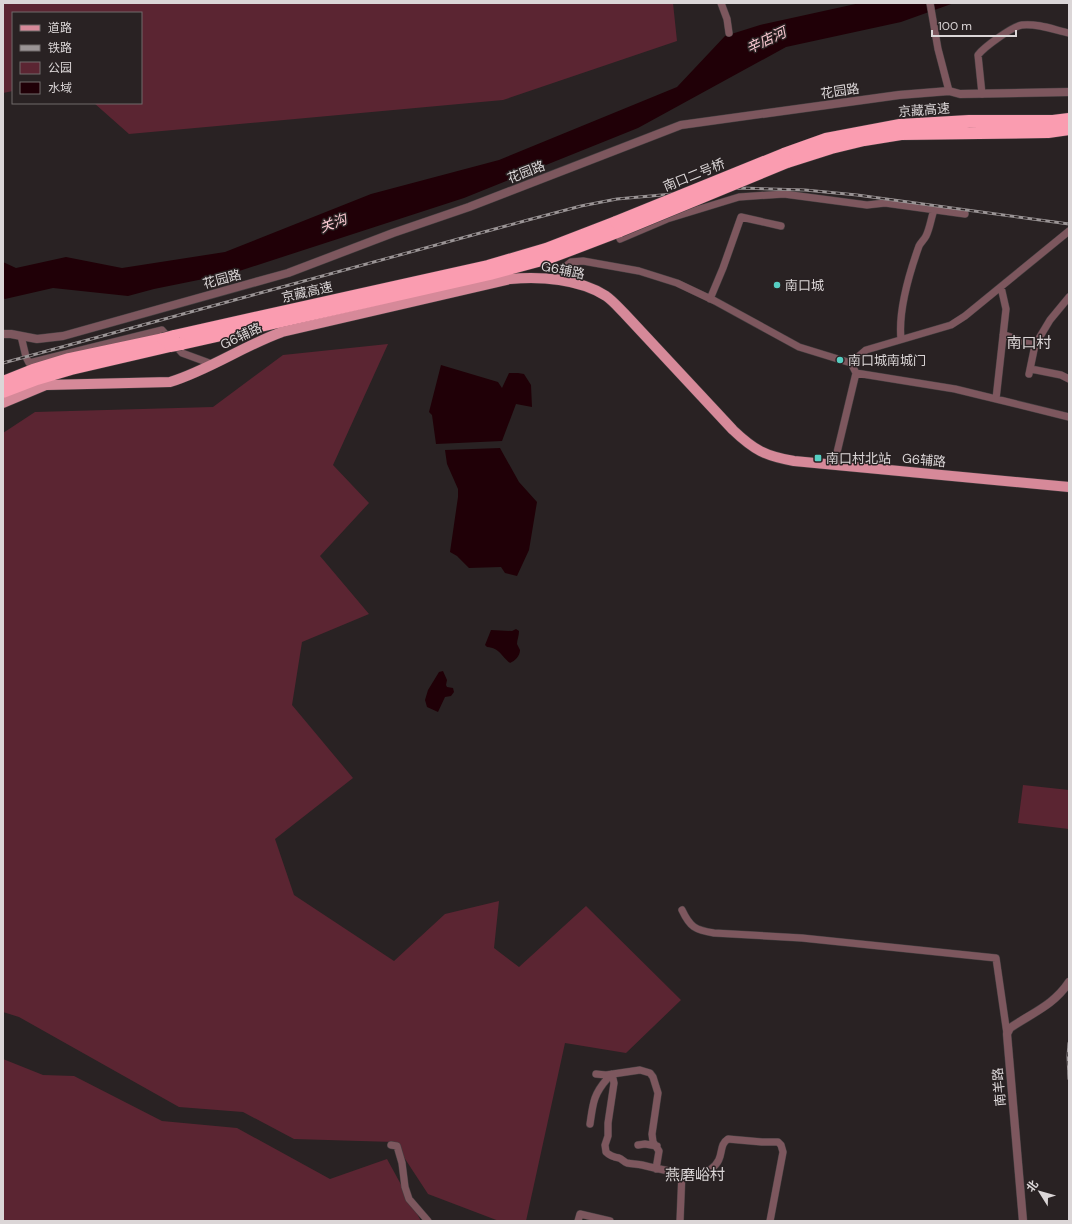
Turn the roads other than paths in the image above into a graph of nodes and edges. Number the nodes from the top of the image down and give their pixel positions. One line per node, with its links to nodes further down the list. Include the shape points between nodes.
1 (720, 3): 3 (street, via 727,19)
2 (930, 6): 5 (street)
3 (729, 33)
4 (1069, 34): 7 (street, via 1035,25 1021,25 992,42 978,55)
5 (949, 91): 7 (street, 花园路); 22 (street, 花园路, via 899,95 681,125 469,207 288,273 63,336 37,339)
6 (1069, 92): 7 (street, 花园路)
7 (982, 94)
8 (1069, 119): 10 (highway, 京藏高速, via 900,125 826,139)
9 (1069, 130): 10 (highway, 京藏高速, via 901,134)
10 (785, 158): 14 (highway, 南口二号桥, bridge)
11 (934, 210): 12 (street); 14 (street, via 885,203 867,205 784,194 739,197); 23 (street, via 926,237 920,244 909,274)
12 (966, 214)
13 (781, 226): 19 (street, via 740,217)
14 (618, 231): 24 (highway, 南口二号桥, via 549,258 490,274)
15 (1069, 231): 17 (street)
16 (552, 279): 19 (street, via 571,262 583,261 639,272 677,283); 26 (main road, G6辅路, via 510,279 300,328 263,339); 35 (main road, G6辅路, via 584,286 607,296 733,430 756,450 778,458)
17 (1001, 286): 21 (street, via 1006,310); 23 (street, via 951,325)
18 (1069, 297): 25 (street, via 1050,320)
19 (710, 299): 27 (street, via 799,347)
20 (3, 334): 22 (street, 花园路)
21 (1003, 335): 25 (street); 32 (street)
22 (21, 336): 26 (street, via 29,363 162,330 182,353)
23 (901, 340): 27 (street, via 866,350)
24 (172, 341): 30 (highway, via 69,359); 31 (highway, via 71,368)
25 (1035, 345): 29 (street, via 1030,371 1061,375)
26 (212, 364): 33 (main road, G6辅路, via 170,382 46,385)
27 (851, 364): 28 (street)
28 (856, 373): 32 (street, via 955,389); 35 (street)
29 (1069, 379)
30 (3, 382)
31 (3, 392)
32 (996, 399): 34 (street)
33 (3, 403)
34 (1069, 417)
35 (834, 465): 36 (main road, G6辅路)
36 (1069, 487)
37 (682, 910): 39 (street, via 688,922 700,930 714,933 802,938 996,958)
38 (1069, 982): 39 (street, via 1053,1001 1010,1028)
39 (1006, 1034): 53 (street, 南羊路)
40 (596, 1074): 41 (street)
41 (609, 1074): 42 (street, via 594,1099); 45 (street, via 640,1070 654,1077 658,1093 652,1134); 46 (street, via 614,1082 606,1152 626,1163)
42 (590, 1124)
43 (391, 1145): 48 (street, via 397,1146 408,1199)
44 (638, 1145): 45 (street)
45 (656, 1146): 46 (street, via 659,1152)
46 (656, 1168): 47 (street)
47 (682, 1172): 51 (street); 52 (street, via 699,1173 710,1170 721,1158 722,1146 728,1139 778,1142 782,1145 783,1152)
48 (428, 1221)
49 (578, 1221): 50 (street, via 580,1214)
50 (610, 1221)
51 (680, 1221)
52 (770, 1221)
53 (1023, 1221)

